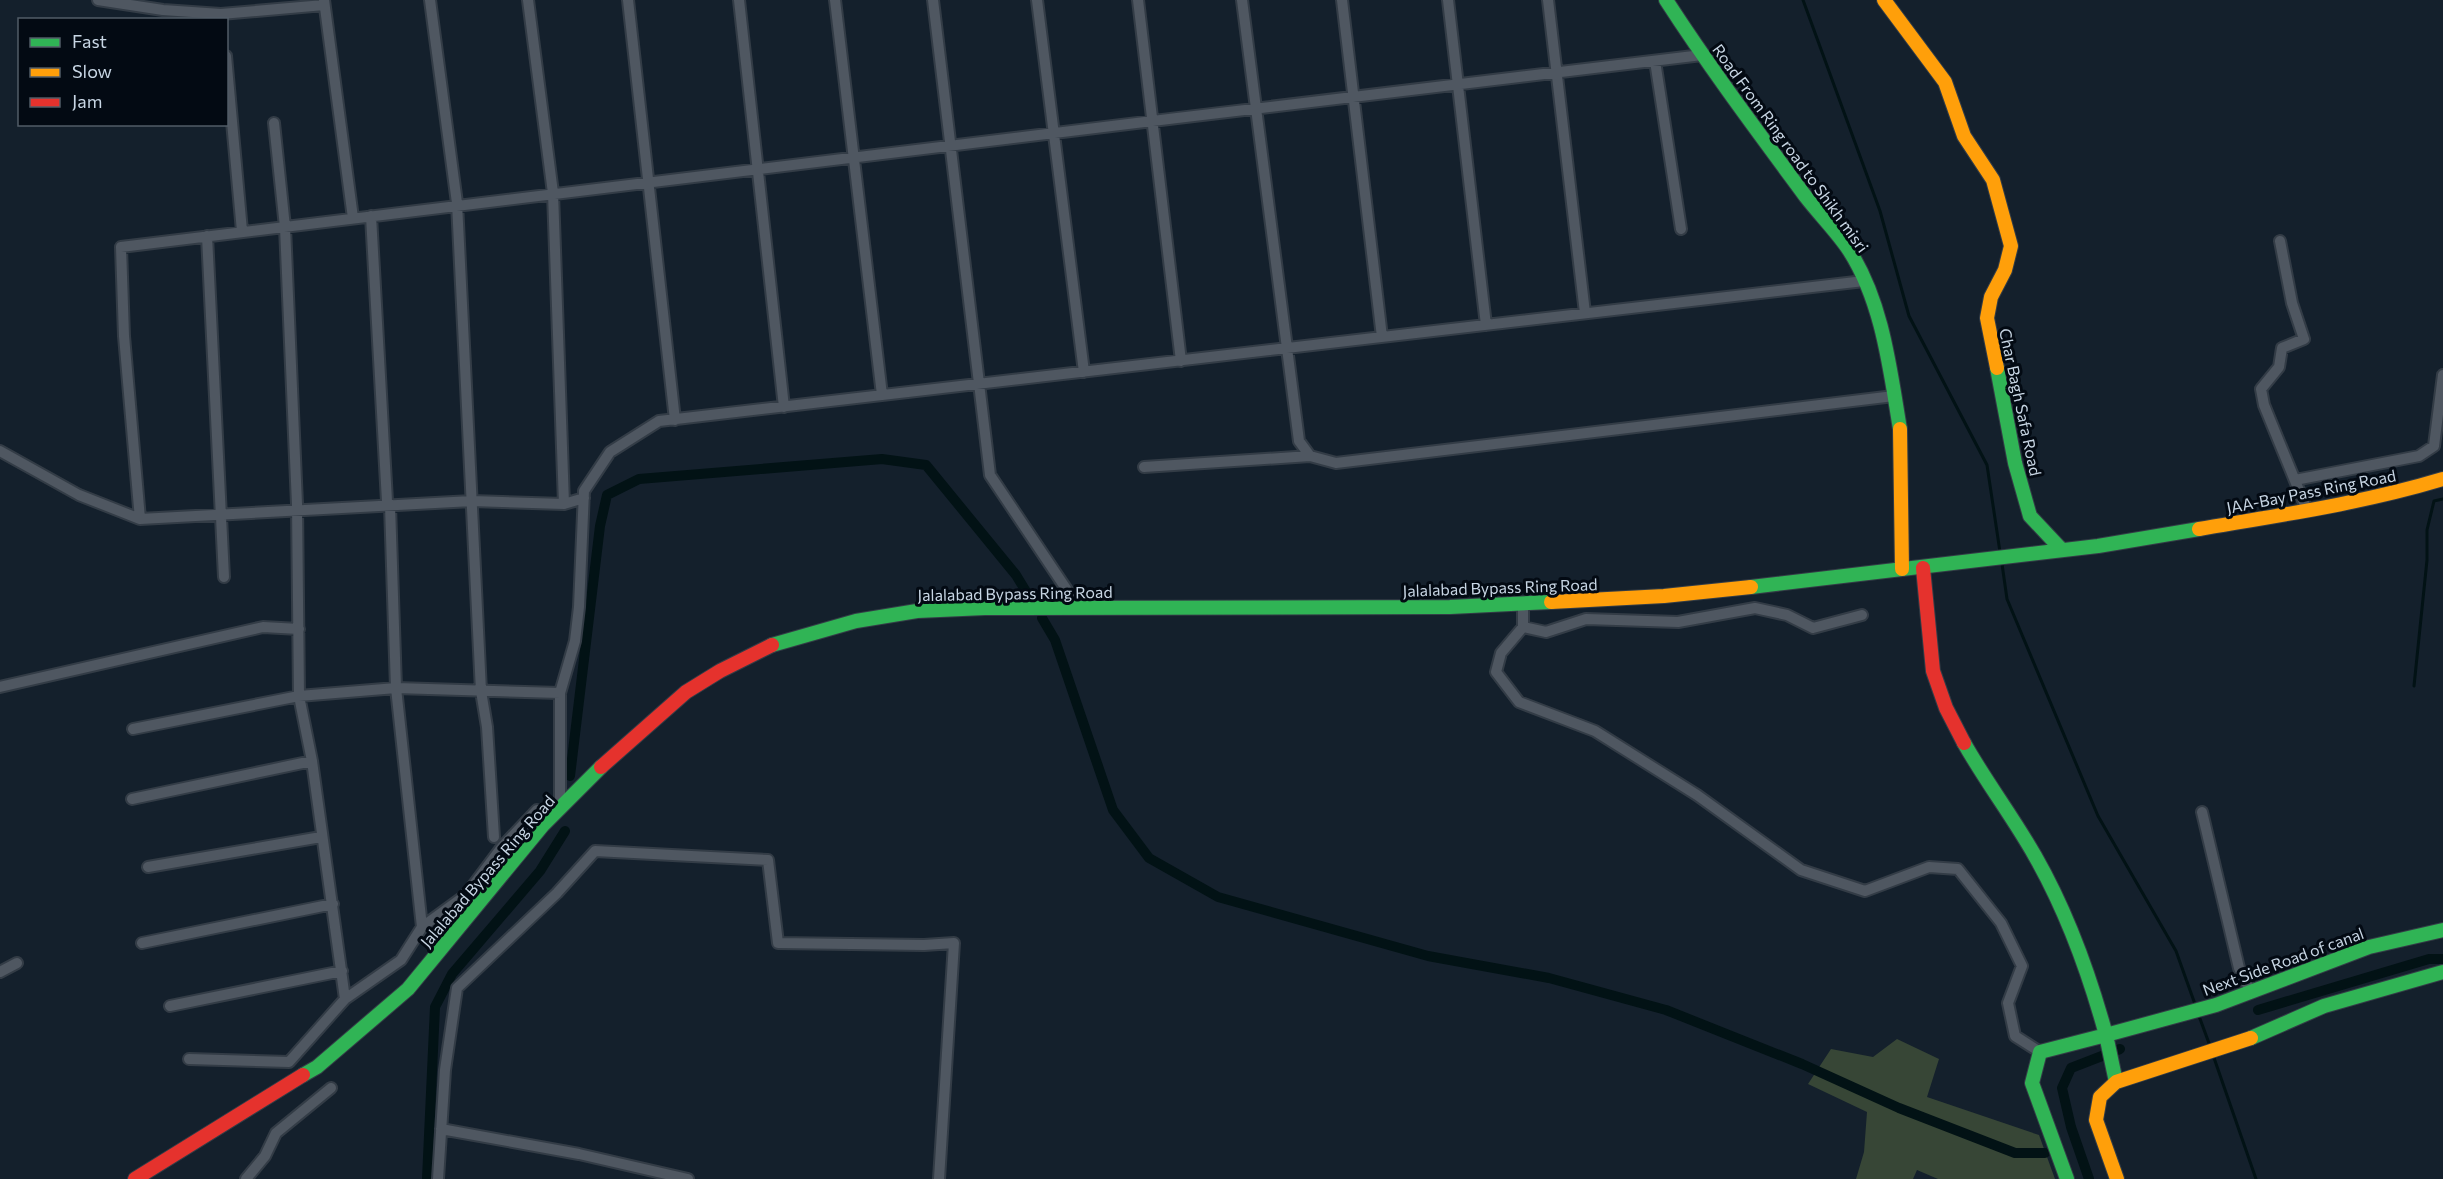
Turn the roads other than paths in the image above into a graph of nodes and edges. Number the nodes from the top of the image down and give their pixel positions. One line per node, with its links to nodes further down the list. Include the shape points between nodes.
1 (98, 0): 16 (street, via 221,14)
2 (430, 0): 32 (street)
3 (528, 0): 31 (street)
4 (628, 0): 30 (street)
5 (739, 0): 29 (street)
6 (835, 0): 28 (street)
7 (933, 0): 27 (street)
8 (1036, 0): 26 (street)
9 (1138, 0): 24 (street)
10 (1242, 0): 23 (street)
11 (1342, 0): 22 (street)
12 (1448, 0): 21 (street)
13 (1548, 0): 19 (street)
14 (1666, 0): 17 (main road, Road From Ring road to Shikh misri)
15 (1884, 0): 66 (main road, Char Bagh Safa Road, via 1945,82 1964,136 1993,180 2011,246 1987,318 2015,463 2030,516)
16 (324, 3): 34 (street)
17 (1702, 55): 18 (street); 40 (main road, Road From Ring road to Shikh misri, via 1848,250)
18 (1655, 61): 19 (street); 36 (street)
19 (1556, 73): 21 (street); 41 (street)
20 (228, 78): 37 (street)
21 (1457, 85): 22 (street); 42 (street)
22 (1354, 97): 23 (street); 43 (street)
23 (1256, 109): 24 (street); 44 (street)
24 (1152, 120): 26 (street); 45 (street)
25 (274, 123): 35 (street)
26 (1054, 134): 27 (street); 46 (street)
27 (950, 146): 28 (street); 48 (street)
28 (854, 158): 29 (street); 49 (street)
29 (758, 169): 30 (street); 51 (street)
30 (649, 183): 31 (street); 52 (street)
31 (553, 193): 32 (street); 60 (street)
32 (457, 203): 33 (street); 59 (street)
33 (371, 216): 34 (street); 61 (street)
34 (353, 218): 35 (street)
35 (285, 227): 37 (street); 62 (street)
36 (1681, 229)
37 (242, 231): 38 (street)
38 (207, 236): 64 (street); 65 (street, via 121,247 124,336)
39 (2280, 241): 57 (street, via 2292,303 2304,339 2282,348 2279,367 2261,389)
40 (1864, 281): 41 (street); 50 (main road, Road From Ring road to Shikh misri, via 1885,341)
41 (1585, 313): 42 (street)
42 (1486, 325): 43 (street)
43 (1382, 337): 44 (street)
44 (1287, 348): 45 (street); 54 (street, via 1299,441)
45 (1181, 360): 46 (street)
46 (1084, 372): 48 (street)
47 (2443, 375): 57 (street, via 2434,446 2419,456)
48 (979, 384): 49 (street); 71 (street, via 990,475)
49 (882, 395): 51 (street)
50 (1894, 396): 54 (street, via 1336,463); 68 (main road, Road From Ring road to Shikh misri, via 1901,436)
51 (784, 407): 52 (street)
52 (675, 420): 58 (street, via 659,422 610,452 584,491)
53 (0, 451): 65 (street, via 79,495)
54 (1310, 456): 55 (street)
55 (1144, 467)
56 (2443, 479): 63 (main road, JAA-Bay Pass Ring Road)
57 (2295, 480): 63 (street)
58 (584, 498): 60 (street); 78 (street, via 575,641)
59 (472, 501): 60 (street); 61 (street); 77 (street)
60 (564, 504)
61 (390, 505): 62 (street); 76 (street)
62 (297, 509): 64 (street); 74 (street)
63 (2307, 510): 66 (main road, JAA-Bay Pass Ring Road)
64 (220, 514): 65 (street); 69 (street)
65 (140, 519)
66 (2061, 549): 67 (main road, Jalalabad Bypass Ring Road)
67 (1923, 568): 68 (main road, Jalalabad Bypass Ring Road); 100 (main road, via 1937,684 1973,762 2035,857 2078,942)
68 (1902, 570): 70 (main road, Jalalabad Bypass Ring Road, via 1664,596)
69 (224, 577)
70 (1523, 605): 71 (main road, Jalalabad Bypass Ring Road); 73 (street)
71 (1079, 608): 83 (main road, Jalalabad Bypass Ring Road, via 917,611 856,621 773,645 686,692 621,747)
72 (1862, 615): 73 (street, via 1813,628 1787,615 1755,608 1678,622 1586,619 1546,632)
73 (1523, 627): 101 (street, via 1501,653 1496,672 1519,702 1594,731 1697,795 1801,870 1865,891 1929,867 1958,869 2001,923 2022,966 2008,1003 2015,1036)
74 (299, 629): 75 (street, via 263,627); 79 (street)
75 (0, 687)
76 (396, 688): 77 (street); 79 (street); 90 (street)
77 (481, 691): 78 (street); 87 (street)
78 (560, 693): 83 (street)
79 (299, 696): 80 (street); 81 (street)
80 (133, 729)
81 (312, 761): 82 (street); 86 (street)
82 (132, 800)
83 (560, 810): 85 (main road, Jalalabad Bypass Ring Road)
84 (2202, 812): 97 (street, via 2239,968)
85 (543, 825): 90 (street, via 537,810 502,847 466,895); 106 (main road, Jalalabad Bypass Ring Road, via 408,989 317,1067)
86 (321, 837): 88 (street); 89 (street)
87 (494, 837)
88 (148, 867)
89 (333, 904): 92 (street); 94 (street)
90 (422, 927): 98 (street, via 401,960)
91 (2443, 930): 97 (main road, Next Side Road of canal, via 2405,935 2331,958)
92 (142, 943)
93 (17, 963): 95 (street)
94 (342, 971): 98 (street); 99 (street)
95 (0, 972)
96 (2443, 972): 103 (main road, via 2324,1005 2271,1031 2146,1074)
97 (2251, 992): 100 (main road, Next Side Road of canal)
98 (345, 999): 102 (street, via 289,1062)
99 (170, 1006)
100 (2108, 1038): 101 (main road, Next Side Road of canal); 103 (main road)
101 (2040, 1052): 111 (main road, via 2032,1083)
102 (189, 1059)
103 (2115, 1077): 112 (main road, via 2100,1097 2096,1120)
104 (331, 1088): 107 (street, via 276,1133 265,1156)
105 (441, 1129): 108 (street); 109 (street); 110 (street, via 457,988 557,893 594,851 768,860 778,944 954,943)
106 (135, 1179)
107 (246, 1179)
108 (438, 1179)
109 (688, 1179)
110 (939, 1179)
111 (2067, 1179)
112 (2117, 1179)

